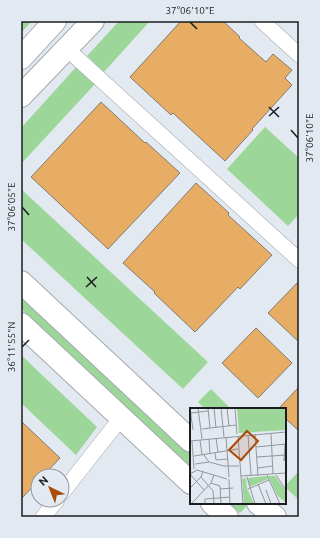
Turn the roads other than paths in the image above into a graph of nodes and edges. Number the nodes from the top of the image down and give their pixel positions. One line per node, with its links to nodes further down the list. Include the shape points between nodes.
1 (55, 21): 6 (main road)
2 (93, 21): 4 (main road)
3 (262, 21): 5 (street)
4 (67, 49): 7 (main road); 8 (street)
5 (299, 55)
6 (21, 58)
7 (21, 96)
8 (299, 260)
9 (21, 282): 12 (main road)
10 (21, 324): 11 (main road)
11 (122, 418): 13 (main road); 14 (street)
12 (190, 440)
13 (190, 482)
14 (70, 484)
15 (213, 504): 18 (main road)
16 (50, 508): 17 (street)
17 (43, 517)
18 (227, 517)

